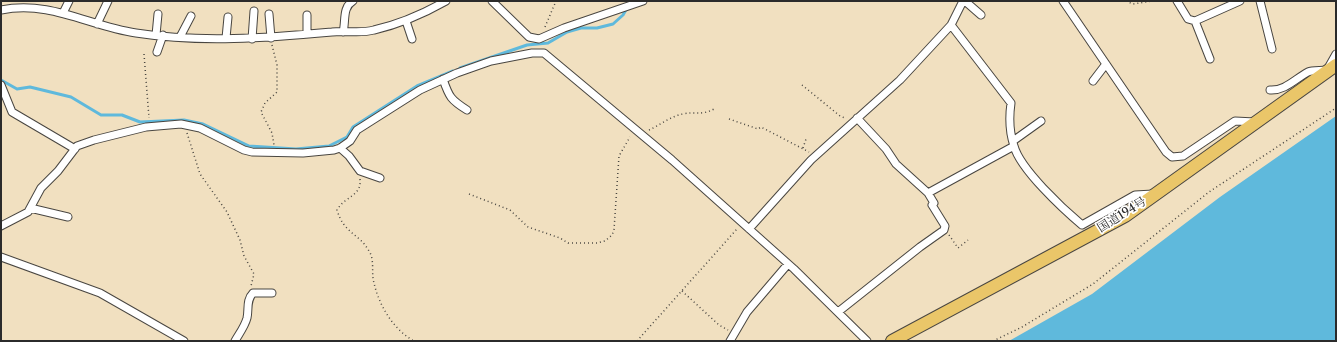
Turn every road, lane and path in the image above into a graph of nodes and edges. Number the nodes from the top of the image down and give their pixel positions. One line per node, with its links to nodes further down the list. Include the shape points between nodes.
1 (70, 1): 17 (street)
2 (108, 1): 27 (street)
3 (352, 1): 29 (street, via 346,10)
4 (446, 1): 25 (street)
5 (492, 1): 37 (street, via 529,37)
6 (556, 1): 37 (path)
7 (643, 1): 37 (street, via 564,28)
8 (964, 1): 22 (street); 28 (street)
9 (1063, 1): 44 (street)
10 (1126, 1): 11 (path, via 1132,4)
11 (1152, 1)
12 (1177, 1): 26 (street, via 1188,19)
13 (1240, 1): 26 (street)
14 (1260, 1): 38 (street)
15 (16, 3): 16 (street); 17 (street)
16 (1, 10)
17 (64, 11): 27 (street)
18 (254, 11): 35 (street)
19 (158, 14): 31 (street)
20 (269, 14): 34 (street)
21 (307, 15): 30 (street)
22 (981, 15)
23 (191, 16): 32 (street)
24 (228, 17): 33 (street)
25 (406, 21): 29 (street, via 366,32); 36 (street)
26 (1195, 21): 43 (street)
27 (97, 24): 31 (street, via 136,33)
28 (951, 25): 54 (street, via 900,80); 62 (street, via 1011,103 1009,121)
29 (343, 32): 30 (street)
30 (307, 34): 34 (street)
31 (159, 35): 32 (street); 39 (street)
32 (180, 36): 33 (street)
33 (226, 38): 35 (street)
34 (271, 38): 35 (street); 66 (path, via 277,65 277,92 265,103 261,112 274,140)
35 (252, 39)
36 (412, 39)
37 (539, 40): 40 (street)
38 (1272, 49)
39 (157, 52)
40 (539, 52): 46 (street, via 491,61); 60 (street, via 548,55)
41 (144, 54): 59 (path)
42 (1336, 54): 45 (street)
43 (1210, 59)
44 (1106, 64): 47 (street); 57 (street, via 1172,157 1182,156 1235,121)
45 (1332, 67): 50 (street, via 1309,71 1287,86); 57 (highway, 国道194号)
46 (443, 79): 53 (street, via 452,101); 63 (street, via 420,90 357,130 350,141)
47 (1093, 81)
48 (1, 85): 64 (street, via 12,112)
49 (802, 85): 54 (path, via 840,116)
50 (1270, 90)
51 (1336, 108): 94 (path, via 1209,192 1093,284 1022,327)
52 (714, 109): 60 (path, via 704,114 684,114 670,118)
53 (467, 110)
54 (857, 118): 67 (street); 70 (street, via 886,149 896,164)
55 (730, 119): 65 (path, via 758,130 760,127)
56 (1041, 121): 62 (street)
57 (1255, 122): 72 (highway, 国道194号)
58 (185, 125): 59 (street); 66 (street, via 200,128 244,150); 84 (path, via 200,174 227,212 254,274 249,292)
59 (149, 126): 64 (street, via 94,140)
60 (638, 131): 71 (path, via 620,156 614,230 612,235 597,243 568,243 528,227 510,210); 75 (street)
61 (806, 139): 65 (path, via 802,145)
62 (1013, 144): 70 (street); 72 (street, via 1027,170 1066,212 1082,225 1135,195)
63 (340, 148): 66 (street, via 303,153); 68 (street)
64 (75, 149): 73 (street, via 41,188)
65 (803, 149): 67 (path)
66 (273, 152)
67 (816, 156): 77 (street)
68 (360, 171): 69 (street); 89 (path, via 360,189 342,202 337,210 340,221 370,251 376,290 388,318)
69 (380, 178)
70 (928, 193): 78 (street, via 945,226)
71 (469, 194)
72 (1155, 194): 93 (highway, 国道194号, via 1125,216)
73 (30, 208): 74 (street); 76 (street, via 21,218)
74 (68, 218)
75 (742, 223): 77 (street); 82 (path)
76 (1, 226)
77 (749, 229): 81 (street)
78 (944, 230): 79 (path, via 958,248); 85 (street)
79 (968, 240)
80 (1, 257): 87 (street, via 100,293)
81 (788, 264): 85 (street); 86 (street, via 747,312)
82 (681, 290): 86 (path, via 719,325); 90 (path)
83 (272, 293): 84 (street)
84 (251, 295): 88 (street, via 248,299 247,320)
85 (838, 312): 92 (street)
86 (735, 332): 91 (street)
87 (184, 341)
88 (236, 341)
89 (414, 341)
90 (637, 341)
91 (730, 341)
92 (867, 341)
93 (892, 341)
94 (993, 341)

